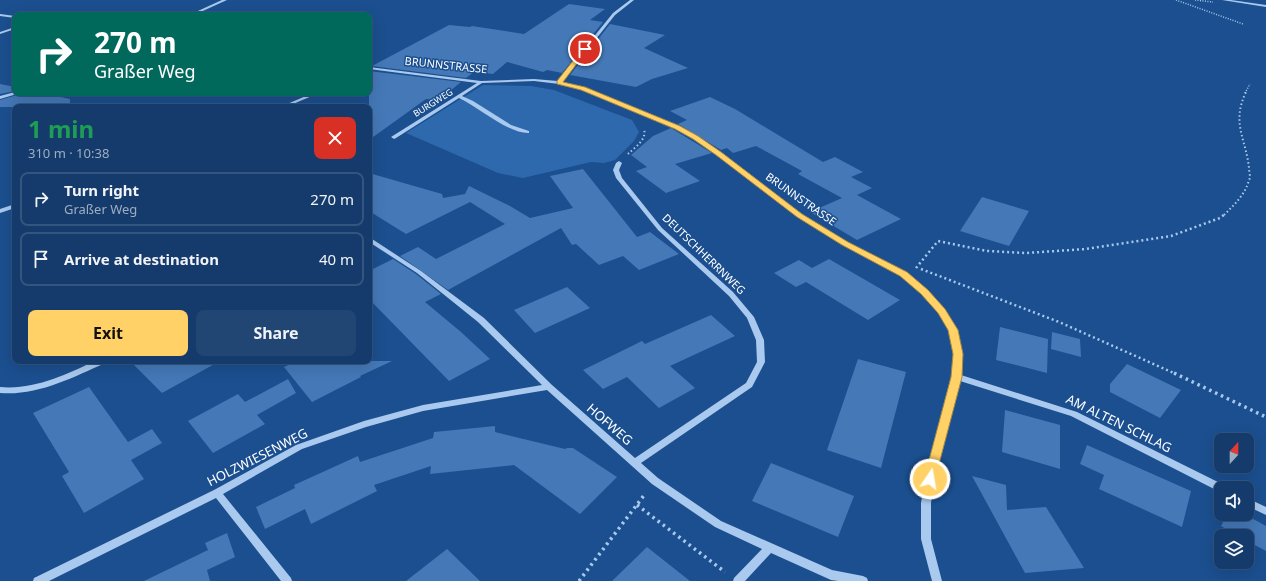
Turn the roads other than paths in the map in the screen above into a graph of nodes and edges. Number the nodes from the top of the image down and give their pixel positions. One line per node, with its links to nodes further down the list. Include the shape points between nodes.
1 (225, 0): 5 (street)
2 (632, 0): 14 (street, via 614,14)
3 (1224, 0): 4 (street)
4 (1266, 6)
5 (198, 12)
6 (0, 15): 7 (street)
7 (12, 17)
8 (12, 29): 9 (street)
9 (0, 33)
10 (372, 68): 11 (street, BRUNNSTRASSE)
11 (376, 69): 12 (street); 13 (street, BRUNNSTRASSE)
12 (372, 71)
13 (481, 82): 14 (street, BRUNNSTRASSE, via 534,80); 17 (street, BURGWEG)
14 (559, 83): 27 (street, BRUNNSTRASSE, via 583,88 677,127 719,153 800,215 845,243 904,274 942,312 953,330 958,354)
15 (12, 94): 18 (street)
16 (310, 96): 19 (street)
17 (458, 96): 20 (street, via 509,126); 21 (street, BURGWEG)
18 (0, 98)
19 (290, 104)
20 (527, 132)
21 (394, 137)
22 (619, 163): 30 (street, DEUTSCHHERRNWEG, via 616,170 619,178 660,230 731,294 750,317 760,340 761,362 750,385)
23 (12, 207): 24 (street)
24 (0, 211)
25 (372, 243): 28 (street, HOFWEG, via 419,272 481,320)
26 (95, 364): 29 (street, via 53,382 9,392)
27 (957, 377): 31 (street, AM ALTEN SCHLAG, via 1074,414); 40 (street, BRUNNSTRASSE, via 932,467 926,503 926,539)
28 (549, 387): 30 (street, HOFWEG); 32 (street, HOLZWIESENWEG, via 423,408 364,424 299,447)
29 (0, 390)
30 (635, 463): 35 (street, HOFWEG, via 655,481 718,524)
31 (1214, 484)
32 (216, 494): 37 (street, HOLZWIESENWEG); 38 (street)
33 (1254, 505): 34 (street)
34 (1266, 511)
35 (770, 547): 36 (street); 39 (street, HOFWEG, via 831,574)
36 (734, 579)
37 (38, 581)
38 (287, 581)
39 (863, 581)
40 (937, 581)

